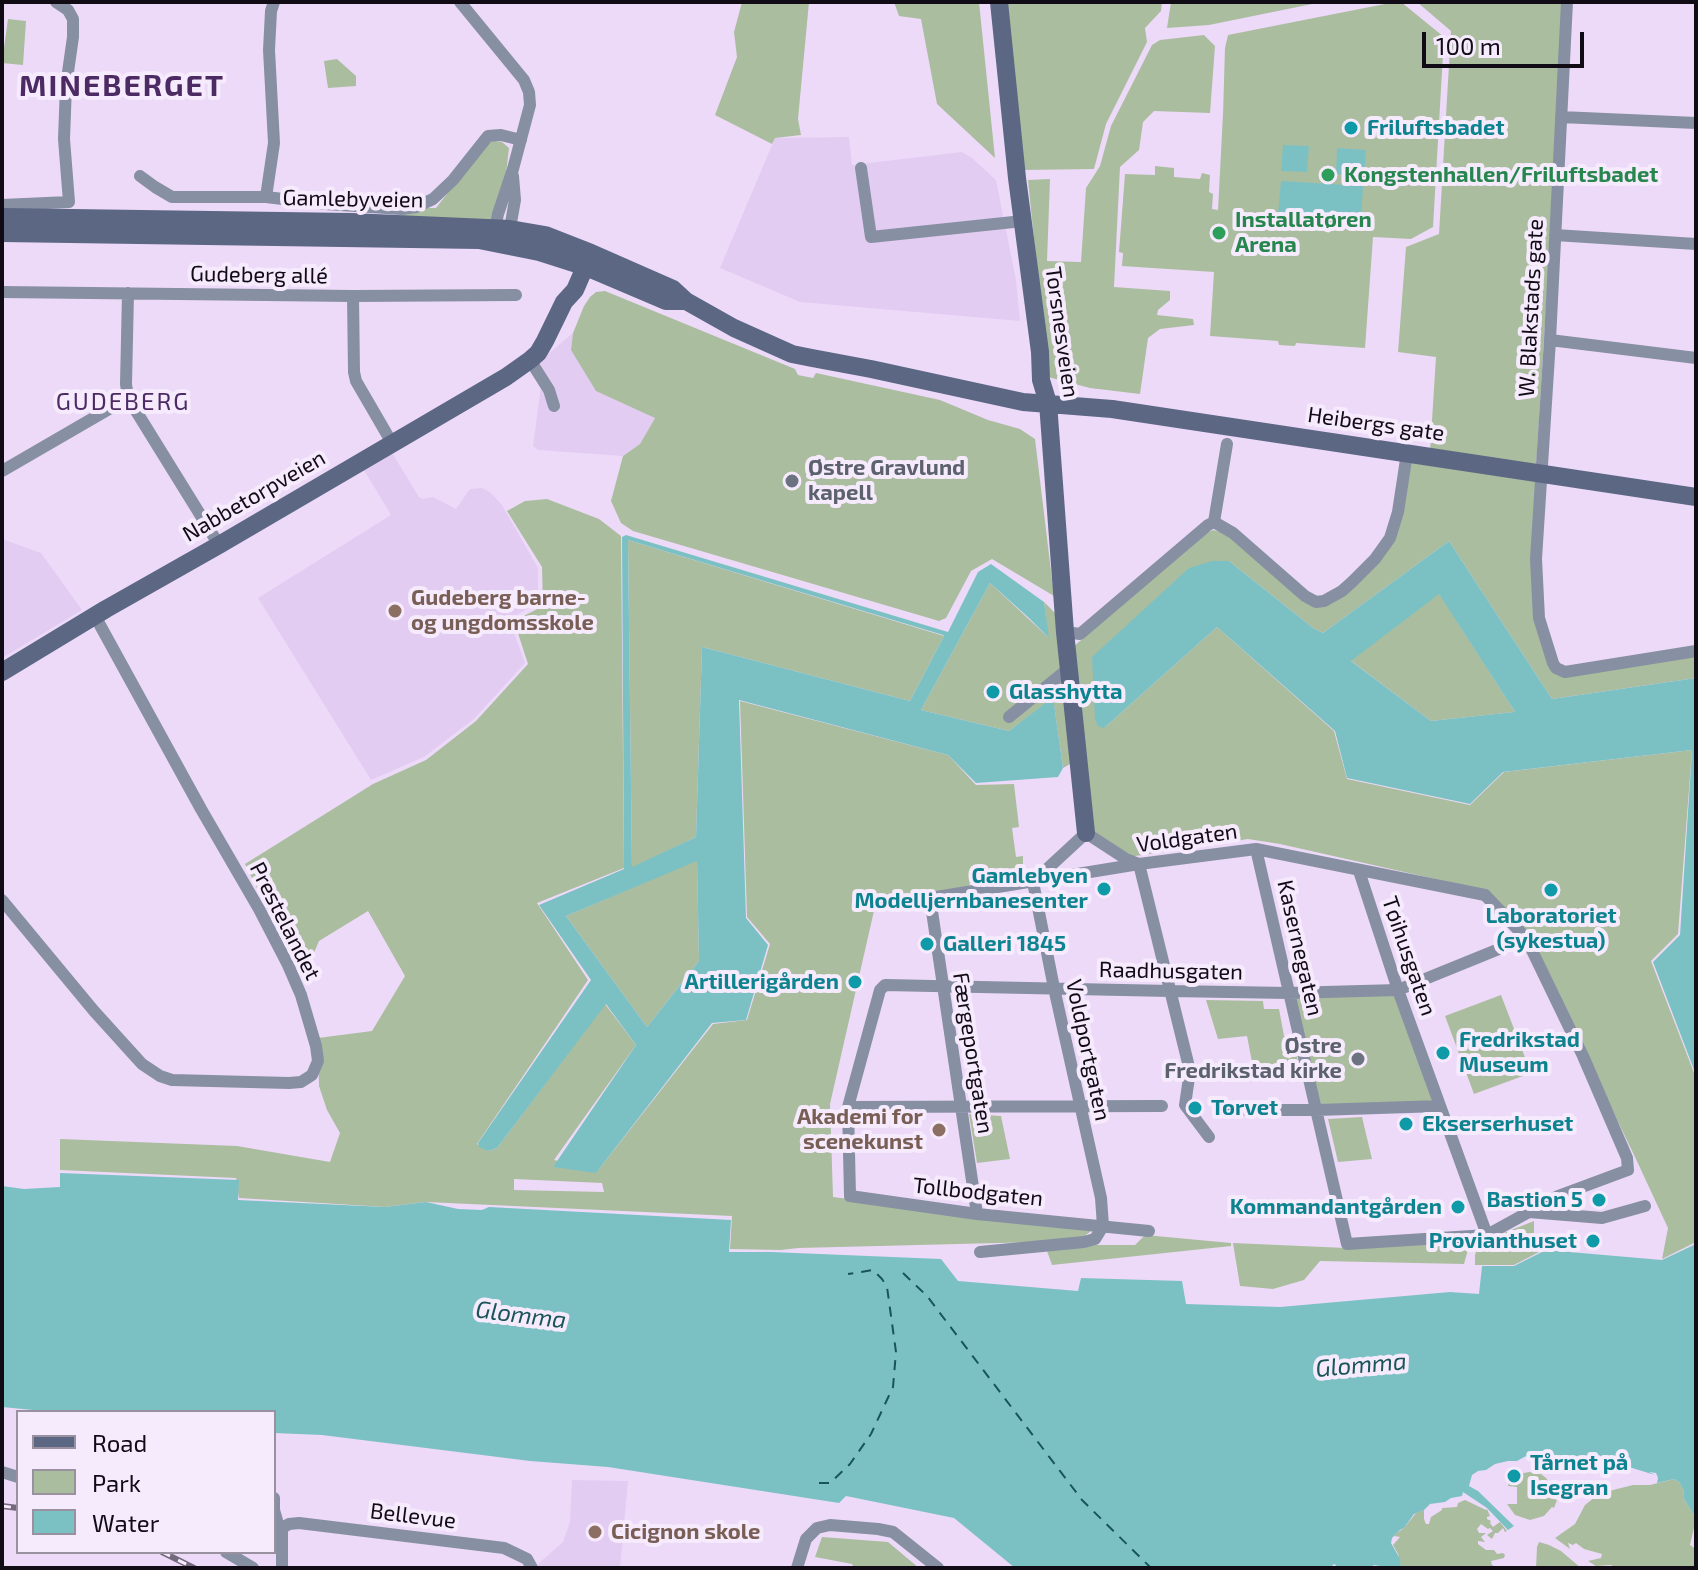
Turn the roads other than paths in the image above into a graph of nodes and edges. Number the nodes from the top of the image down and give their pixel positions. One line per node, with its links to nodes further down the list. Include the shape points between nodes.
1 (56, 2): 12 (street, via 73,19 64,139 69,202)
2 (274, 2): 11 (street, via 269,50 274,143)
3 (460, 2): 8 (street, via 524,80 530,105)
4 (999, 2): 14 (street, Torsnesveien)
5 (1567, 2): 6 (street, W. Blakstads gate)
6 (1561, 117): 7 (street); 16 (street, W. Blakstads gate)
7 (1696, 123)
8 (521, 140): 11 (street, via 488,136 453,180 416,207); 17 (street, via 513,169 515,200)
9 (861, 168): 14 (street, via 871,237)
10 (140, 176): 11 (street, via 172,197)
11 (266, 197)
12 (2, 205)
13 (2, 217): 17 (street, Gamlebyveien, via 351,222)
14 (1023, 221): 28 (street, Torsnesveien)
15 (2, 233): 17 (street, Gamlebyveien)
16 (1555, 235): 18 (street); 24 (street, W. Blakstads gate)
17 (501, 236): 19 (street, Gamlebyveien, via 539,252)
18 (1696, 244)
19 (581, 258): 26 (street, Nabbetorpveien, via 575,290); 28 (street, Gamlebyveien, via 666,301 686,301 792,354)
20 (2, 292): 21 (street, Gudeberg allé)
21 (128, 293): 23 (street, Gudeberg allé); 27 (street)
22 (516, 295): 23 (street, Gudeberg allé)
23 (353, 296): 30 (street, via 356,381)
24 (1550, 340): 25 (street); 34 (street, W. Blakstads gate)
25 (1696, 358)
26 (530, 360): 29 (street); 30 (street, Nabbetorpveien)
27 (128, 398): 33 (street); 37 (street)
28 (1048, 403): 32 (street, Heibergs gate); 39 (street, Torsnesveien)
29 (554, 406)
30 (392, 443): 37 (street, Nabbetorpveien)
31 (1227, 444): 36 (street)
32 (1407, 453): 34 (street, Heibergs gate); 36 (street, via 1390,538 1352,582 1324,601 1305,596)
33 (2, 471)
34 (1541, 473): 35 (street, Heibergs gate); 40 (street, W. Blakstads gate, via 1539,618 1556,668 1565,672)
35 (1696, 497)
36 (1214, 522): 39 (street, via 1080,634)
37 (219, 545): 38 (street, Nabbetorpveien)
38 (95, 616): 42 (street, Nabbetorpveien); 50 (street, Prestelandet, via 288,965 316,1046 318,1061 312,1075 289,1083 160,1076 142,1064 94,1011)
39 (1065, 632): 41 (street, Torsnesveien)
40 (1696, 651)
41 (1068, 669): 43 (street); 44 (street, Torsnesveien)
42 (2, 672)
43 (1009, 717)
44 (1086, 833): 46 (street); 48 (street)
45 (1256, 849): 46 (street, Voldgaten); 47 (street, Voldgaten); 56 (street, Kasernegaten)
46 (1139, 864): 48 (street, Voldgaten); 55 (street)
47 (1359, 871): 51 (street, Voldgaten, via 1485,895); 54 (street, Tøihusgaten)
48 (1033, 882): 49 (street, Voldgaten); 53 (street, Voldportgaten)
49 (930, 898): 52 (street, Færgeportgaten)
50 (2, 900)
51 (1526, 938): 54 (street); 65 (street, Voldgaten, via 1627,1158 1628,1170)
52 (943, 986): 53 (street, Raadhusgaten); 60 (street, Raadhusgaten, via 885,985 880,990); 61 (street, Færgeportgaten)
53 (1054, 988): 55 (street, Raadhusgaten); 57 (street, Voldportgaten)
54 (1398, 990): 56 (street, Raadhusgaten); 59 (street, Tøihusgaten)
55 (1170, 991): 56 (street, Raadhusgaten); 64 (street, via 1190,1071 1185,1105)
56 (1289, 993): 63 (street, Kasernegaten)
57 (1079, 1106): 58 (street); 61 (street); 70 (street, Voldportgaten)
58 (1162, 1106)
59 (1440, 1106): 63 (street); 72 (street, Tøihusgaten)
60 (848, 1107): 61 (street); 68 (street, Tollbodgaten, via 850,1196)
61 (961, 1107): 68 (street, Færgeportgaten)
62 (1228, 1110): 63 (street)
63 (1317, 1110): 72 (street, Kasernegaten, via 1347,1244)
64 (1209, 1137)
65 (1576, 1190): 67 (street); 69 (street)
66 (1645, 1206): 69 (street, via 1602,1218)
67 (1529, 1212): 69 (street); 72 (street)
68 (977, 1214): 70 (street, Tollbodgaten)
69 (1581, 1216)
70 (1103, 1226): 71 (street, Tollbodgaten); 73 (street, via 1095,1239 1084,1242)
71 (1149, 1231)
72 (1487, 1235)
73 (980, 1252)
74 (276, 1517): 75 (street)
75 (282, 1528): 78 (street); 79 (street, Bellevue, via 299,1523 504,1548 527,1559)
76 (229, 1554): 77 (street)
77 (253, 1568)
78 (282, 1568)
79 (532, 1568)
80 (797, 1568): 81 (street, via 806,1539 830,1525 889,1530)
81 (938, 1568)

